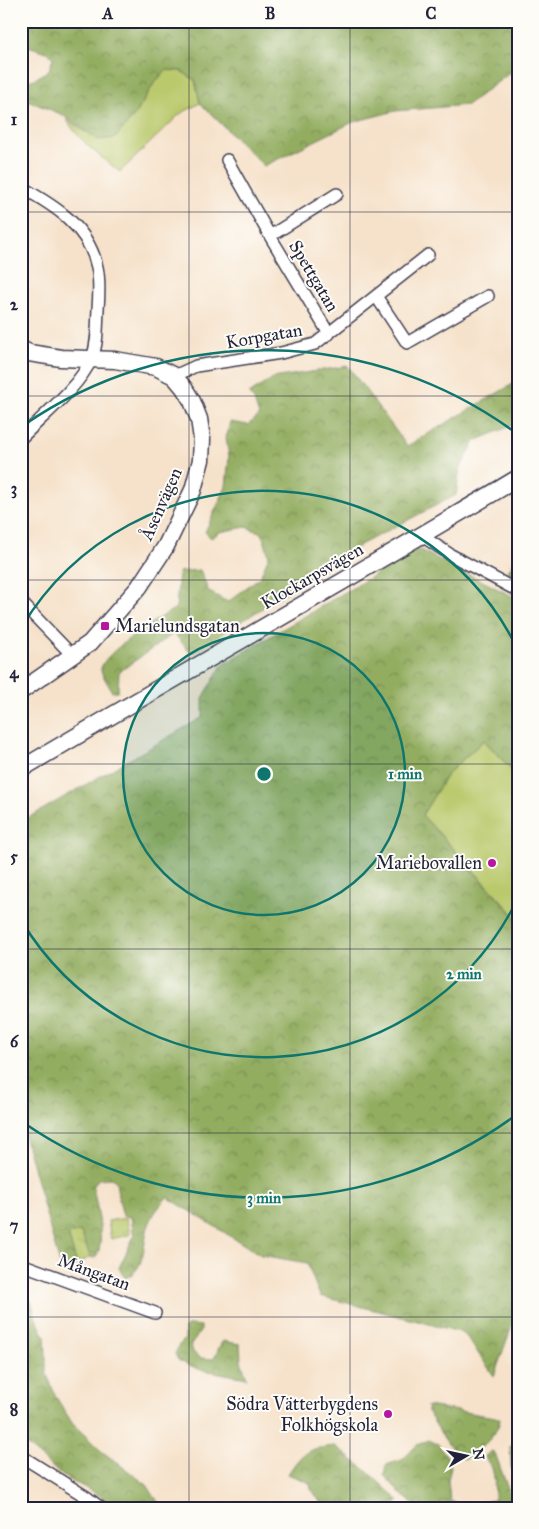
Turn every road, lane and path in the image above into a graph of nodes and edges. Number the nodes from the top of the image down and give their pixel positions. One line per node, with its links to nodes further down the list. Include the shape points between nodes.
1 (227, 160): 4 (street, Spettgatan)
2 (21, 187): 10 (street, via 66,216 90,248 97,267 99,287 97,342)
3 (337, 194): 4 (street, Spettgatan)
4 (270, 236): 8 (street, Spettgatan)
5 (428, 255): 6 (street, Korpgatan)
6 (376, 296): 7 (street, via 407,343); 8 (street, Korpgatan)
7 (488, 296)
8 (329, 334): 11 (street, Korpgatan, via 298,350 196,366)
9 (21, 349): 10 (street, Åsenvägen, via 62,358)
10 (92, 359): 11 (street, Åsenvägen, via 156,367); 12 (street, via 77,382)
11 (174, 376): 17 (street, Åsenvägen, via 192,401 199,419 201,460 193,490 166,546 139,587 90,643)
12 (21, 438)
13 (518, 478): 14 (street, Klockarpsvägen)
14 (422, 536): 15 (street); 19 (street, Klockarpsvägen)
15 (518, 591)
16 (21, 602): 17 (street)
17 (73, 656): 18 (street, Åsenvägen)
18 (21, 691)
19 (21, 769)
20 (21, 1264): 21 (street, Mångatan)
21 (155, 1313)
22 (21, 1456): 23 (street)
23 (101, 1508)

